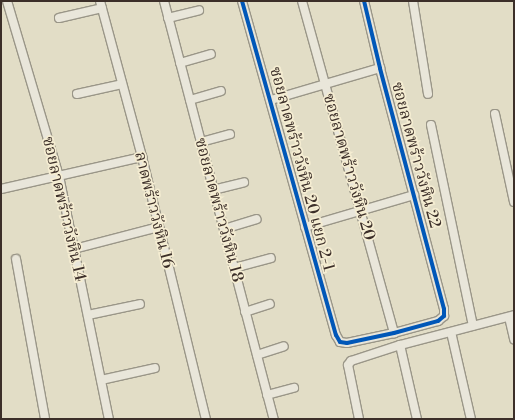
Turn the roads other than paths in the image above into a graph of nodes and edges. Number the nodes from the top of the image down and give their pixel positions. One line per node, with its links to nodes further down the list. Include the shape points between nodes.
1 (7, 1): 26 (street, ซอยลาดพร้าววังหิน 14)
2 (164, 1): 10 (street, ซอยลาดพร้าววังหิน 18)
3 (242, 1): 20 (street, ซอยลาดพร้าววังหิน 20 แยก 2-1)
4 (302, 1): 15 (street, ซอยลาดพร้าววังหิน 20)
5 (364, 1): 13 (street, ซอยลาดพร้าววังหิน 22)
6 (412, 1): 18 (street)
7 (101, 4): 9 (street); 14 (street, ลาดพร้าววังหิน 16)
8 (199, 10): 10 (street)
9 (58, 18)
10 (168, 18): 12 (street, ซอยลาดพร้าววังหิน 18)
11 (212, 54): 12 (street)
12 (180, 63): 19 (street, ซอยลาดพร้าววังหิน 18)
13 (380, 68): 15 (street, ซอยลาดพร้าววังหิน 22); 30 (street, ซอยลาดพร้าววังหิน 22)
14 (122, 84): 17 (street); 25 (street, ลาดพร้าววังหิน 16)
15 (326, 84): 20 (street, ซอยลาดพร้าววังหิน 22); 32 (street, ซอยลาดพร้าววังหิน 20)
16 (221, 91): 19 (street)
17 (77, 94)
18 (428, 94)
19 (190, 100): 24 (street, ซอยลาดพร้าววังหิน 18)
20 (271, 100): 34 (street, ซอยลาดพร้าววังหิน 20 แยก 2-1)
21 (495, 114): 31 (street)
22 (431, 125): 46 (street)
23 (230, 134): 24 (street)
24 (201, 142): 29 (street, ซอยลาดพร้าววังหิน 18)
25 (142, 157): 26 (street); 35 (street, ลาดพร้าววังหิน 16)
26 (59, 176): 28 (street); 37 (street, ซอยลาดพร้าววังหิน 14)
27 (244, 182): 29 (street)
28 (1, 189)
29 (213, 190): 36 (street, ซอยลาดพร้าววังหิน 18)
30 (414, 195): 32 (street, ซอยลาดพร้าววังหิน 22); 48 (street, ซอยลาดพร้าววังหิน 22, via 444,316 438,321)
31 (514, 202)
32 (361, 211): 34 (street, ซอยลาดพร้าววังหิน 22); 48 (street, ซอยลาดพร้าววังหิน 20)
33 (256, 219): 36 (street)
34 (305, 227): 48 (street, ซอยลาดพร้าววังหิน 20 แยก 2-1, via 340,342)
35 (159, 228): 37 (street); 59 (street, ลาดพร้าววังหิน 16)
36 (224, 229): 40 (street, ซอยลาดพร้าววังหิน 18)
37 (74, 249): 44 (street, ซอยลาดพร้าววังหิน 14)
38 (272, 258): 40 (street)
39 (16, 259): 57 (street)
40 (234, 268): 43 (street, ซอยลาดพร้าววังหิน 18)
41 (140, 304): 44 (street)
42 (270, 304): 43 (street)
43 (245, 312): 52 (street, ซอยลาดพร้าววังหิน 18)
44 (88, 315): 54 (street, ซอยลาดพร้าววังหิน 14)
45 (512, 316): 46 (street); 49 (street)
46 (473, 326): 47 (street)
47 (451, 332): 50 (street); 63 (street)
48 (394, 333)
49 (514, 339)
50 (400, 345): 61 (street, via 351,360 348,365); 62 (street)
51 (284, 346): 52 (street)
52 (257, 355): 56 (street, ซอยลาดพร้าววังหิน 18)
53 (155, 368): 54 (street)
54 (101, 380): 58 (street, ซอยลาดพร้าววังหิน 14)
55 (294, 388): 56 (street)
56 (267, 395): 60 (street, ซอยลาดพร้าววังหิน 18)
57 (45, 419)
58 (109, 419)
59 (206, 419)
60 (274, 419)
61 (359, 419)
62 (418, 419)
63 (471, 419)

